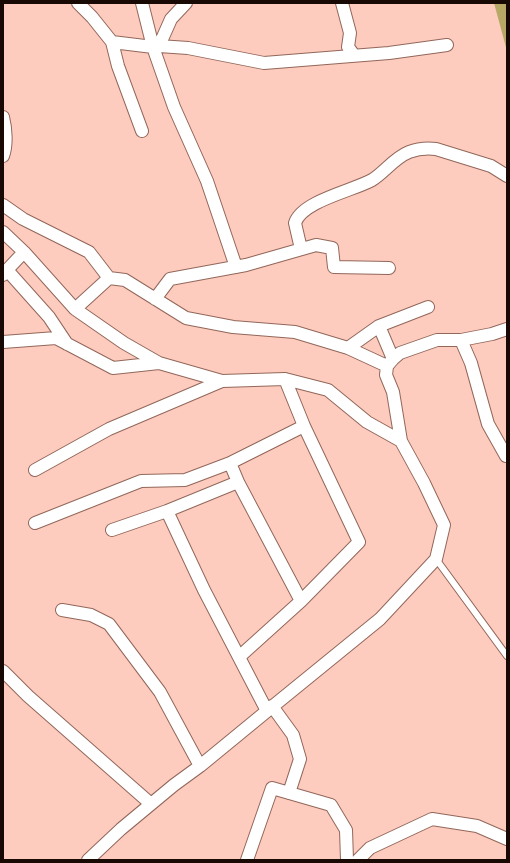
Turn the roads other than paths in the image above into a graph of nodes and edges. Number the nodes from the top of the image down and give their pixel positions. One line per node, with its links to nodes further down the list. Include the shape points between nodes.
1 (78, 3): 5 (street)
2 (142, 3): 7 (street)
3 (186, 3): 7 (street, via 171,19)
4 (342, 3): 8 (street, via 350,36 348,47)
5 (112, 42): 7 (street); 10 (street)
6 (447, 45): 8 (street)
7 (156, 46): 8 (street, via 188,48 264,63); 17 (street, via 174,107 207,181)
8 (354, 55)
9 (3, 117): 11 (street)
10 (142, 131)
11 (3, 156)
12 (507, 176): 15 (street, via 491,166 433,148 407,152 373,179 316,202 300,214 295,223)
13 (3, 205): 20 (street, via 23,219 90,252)
14 (3, 232): 16 (street)
15 (301, 250): 17 (street); 18 (street, via 316,245 332,248 334,267)
16 (24, 252): 19 (street); 23 (street)
17 (236, 267): 21 (street, via 170,279)
18 (389, 268)
19 (5, 273): 28 (street, via 49,317)
20 (109, 278): 21 (street, via 125,280); 23 (street)
21 (155, 298): 29 (street, via 186,318 233,327 295,332)
22 (428, 306): 24 (street)
23 (75, 309): 30 (street, via 124,343)
24 (379, 326): 29 (street); 31 (street)
25 (507, 329): 26 (street)
26 (461, 340): 31 (street, via 437,340 400,353); 36 (street, via 471,363 488,424)
27 (3, 342): 28 (street, via 56,338)
28 (68, 344): 30 (street, via 113,368)
29 (348, 348): 31 (street)
30 (159, 363): 33 (street)
31 (390, 363): 35 (street, via 386,376 392,392)
32 (285, 378): 33 (street); 34 (street); 35 (street, via 328,390 367,422)
33 (222, 381): 38 (street, via 109,429)
34 (304, 426): 37 (street); 44 (street, via 359,542)
35 (401, 441): 43 (street, via 444,526)
36 (506, 456)
37 (230, 463): 39 (street); 41 (street, via 185,480 141,480)
38 (34, 470)
39 (238, 482): 40 (street); 44 (street)
40 (167, 511): 42 (street); 47 (street)
41 (35, 523)
42 (112, 530)
43 (436, 559): 46 (lane); 49 (street, via 380,619)
44 (301, 601): 47 (street)
45 (62, 610): 50 (street, via 91,615 109,624 160,692)
46 (507, 656)
47 (239, 657): 49 (street)
48 (3, 671): 52 (street)
49 (269, 709): 50 (street); 51 (street, via 293,734 300,759)
50 (200, 766): 52 (street)
51 (289, 793): 55 (street, via 272,788); 56 (street, via 331,805 346,830)
52 (151, 804): 54 (street)
53 (507, 839): 57 (street, via 477,826 432,819 370,848)
54 (88, 860)
55 (247, 860)
56 (348, 860)
57 (358, 860)

